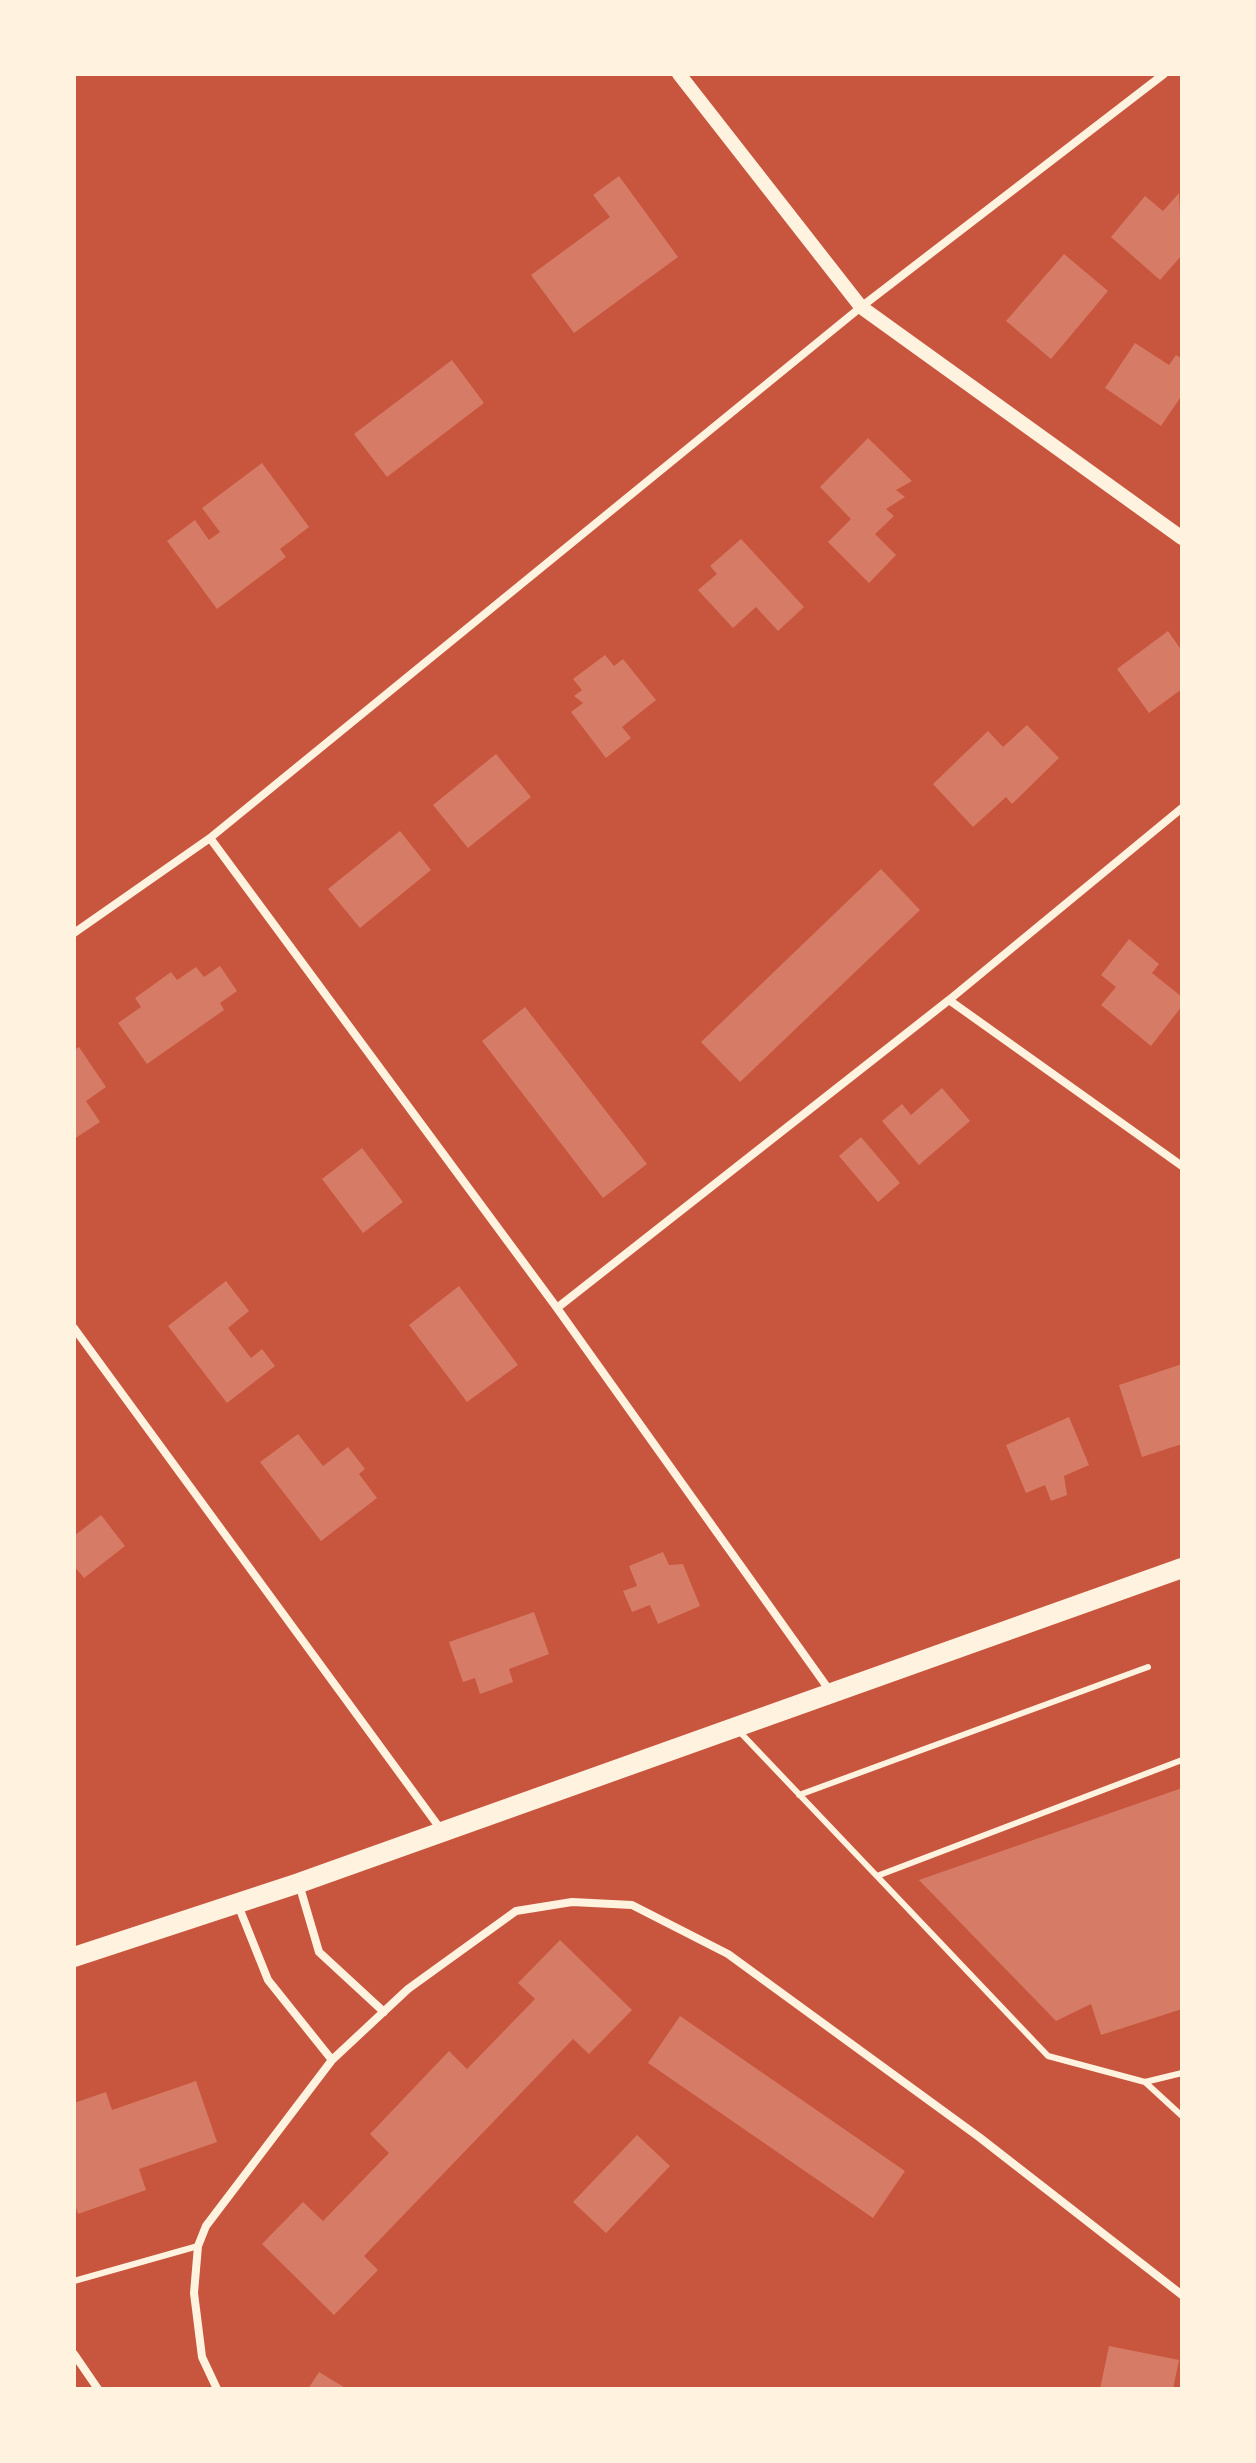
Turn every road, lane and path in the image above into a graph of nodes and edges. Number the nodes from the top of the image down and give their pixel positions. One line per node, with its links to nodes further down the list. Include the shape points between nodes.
1 (679, 74): 3 (street)
2 (1164, 74): 3 (street)
3 (861, 307): 4 (street); 6 (street)
4 (1182, 538)
5 (1182, 808): 8 (street)
6 (210, 838): 7 (street); 10 (street)
7 (74, 933)
8 (949, 1000): 9 (street); 10 (street)
9 (1182, 1166)
10 (557, 1308): 14 (street)
11 (74, 1328): 18 (street)
12 (1182, 1568): 14 (main road)
13 (1148, 1667): 17 (lane)
14 (831, 1692): 15 (main road)
15 (735, 1727): 17 (lane); 18 (main road)
16 (1182, 1760): 19 (lane)
17 (799, 1795): 19 (lane)
18 (443, 1832): 20 (main road)
19 (877, 1876): 26 (lane, via 1048,2056)
20 (299, 1883): 21 (main road); 23 (street, via 319,1952)
21 (238, 1905): 22 (main road); 24 (street, via 268,1980)
22 (74, 1957)
23 (384, 2012): 24 (street); 30 (street, via 516,1911 572,1902 632,1905 728,1954 979,2137)
24 (332, 2060): 28 (street, via 206,2226)
25 (1182, 2073): 26 (lane)
26 (1145, 2082): 27 (lane)
27 (1182, 2116)
28 (198, 2246): 29 (lane); 33 (street, via 194,2293 202,2357)
29 (74, 2281)
30 (1182, 2295)
31 (74, 2354): 32 (street)
32 (98, 2389)
33 (217, 2389)

